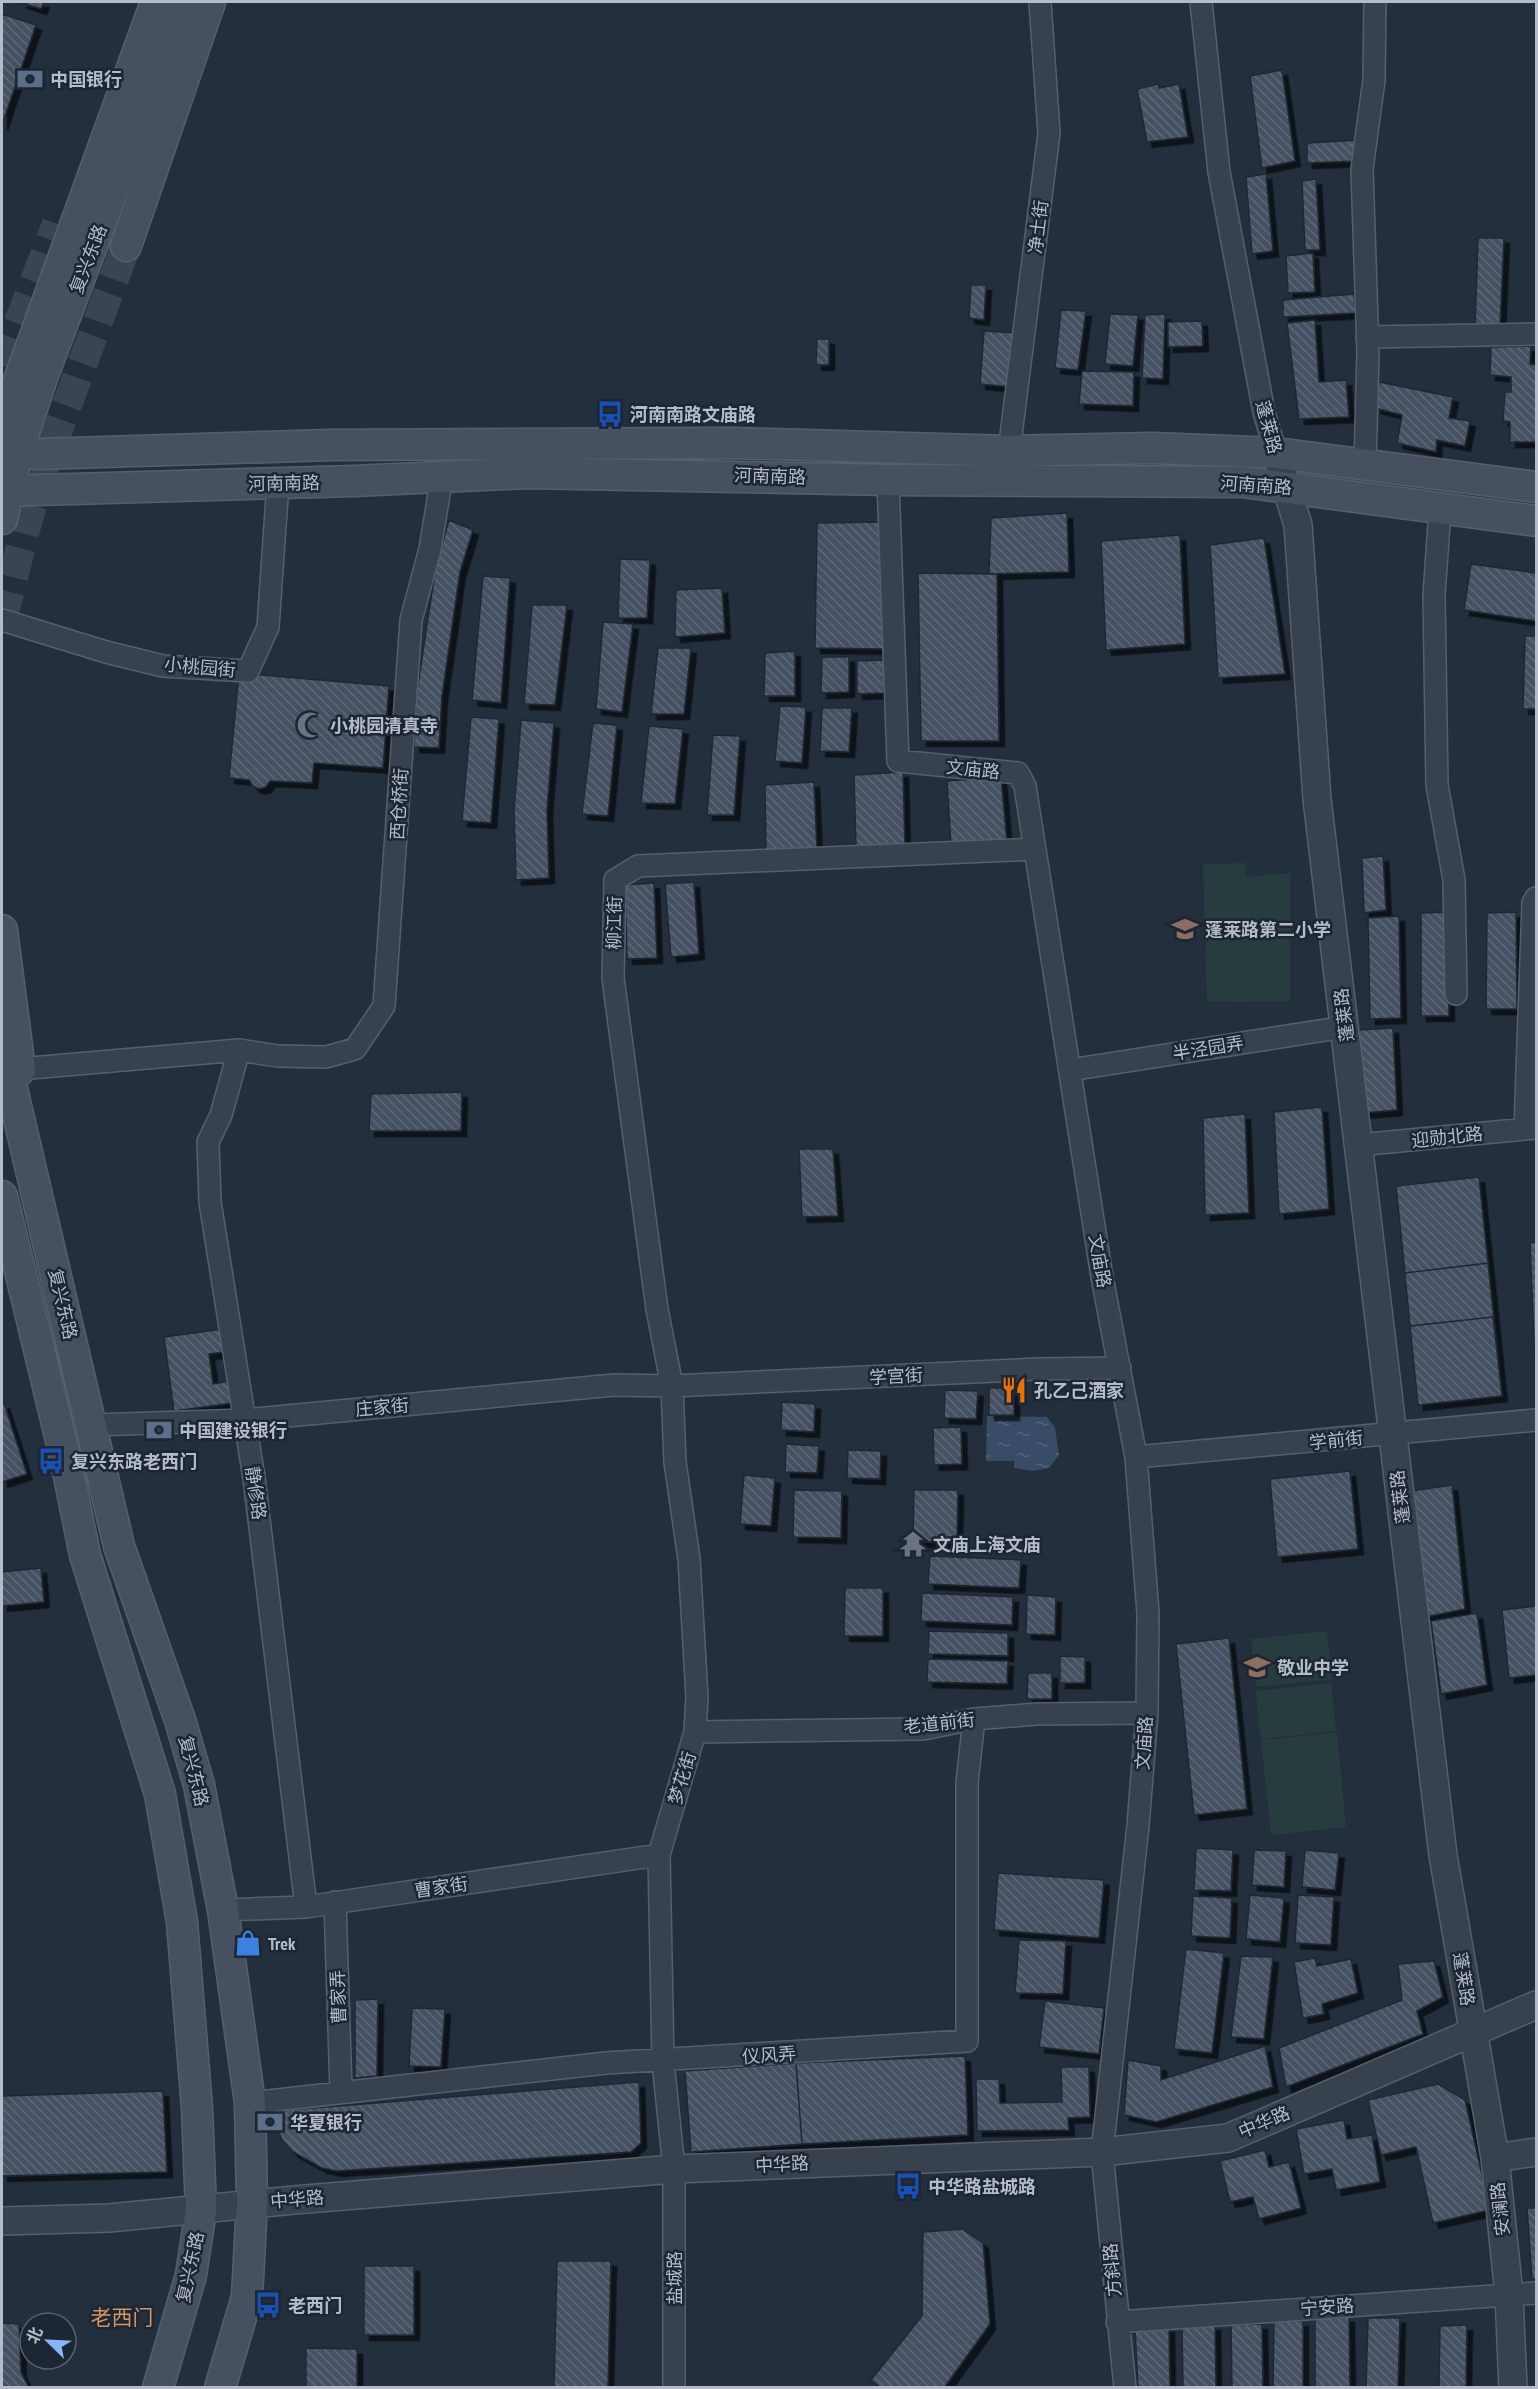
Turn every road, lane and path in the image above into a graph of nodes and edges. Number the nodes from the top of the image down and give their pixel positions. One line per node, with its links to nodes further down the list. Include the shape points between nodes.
1 (134, 2): 8 (main road)
2 (156, 2): 12 (main road, 复兴东路)
3 (184, 2): 14 (main road, 复兴东路, via 43,375)
4 (210, 2): 9 (main road, 复兴东路)
5 (1040, 2): 13 (street, 净土街, via 1049,134)
6 (1201, 2): 15 (street, 蓬莱路, via 1219,172 1264,412)
7 (1375, 2): 11 (street, via 1374,80 1362,169)
8 (57, 224)
9 (126, 246)
10 (1536, 334): 11 (street)
11 (1367, 337): 16 (street)
12 (2, 427)
13 (1009, 451): 14 (main road, 河南南路, via 733,443); 15 (main road, 河南南路, via 1152,448)
14 (9, 452): 22 (main road, 复兴东路)
15 (1276, 453): 16 (main road, 河南南路); 20 (street, 蓬莱路)
16 (1365, 465): 21 (main road, 河南南路)
17 (442, 476): 18 (main road, 河南南路, via 526,472); 19 (main road, 河南南路); 32 (street, 西仓桥街, via 430,549 411,620 384,1006 355,1048 327,1057)
18 (888, 480): 20 (main road, 河南南路, via 1243,482); 26 (street, 文庙路, via 898,761 1018,773 1025,786)
19 (278, 483): 22 (main road, 河南南路); 25 (street, 小桃园街, via 268,627 248,671 163,666)
20 (1287, 487): 23 (main road, 河南南路); 30 (street, 蓬莱路, via 1298,525 1317,799)
21 (1536, 487)
22 (4, 500)
23 (1440, 510): 24 (main road, 河南南路); 29 (street, via 1434,595 1437,785 1454,880)
24 (1536, 521)
25 (2, 620)
26 (1035, 849): 34 (street, 文庙路); 40 (street, 柳江街, via 638,866 615,880 613,978 657,1309)
27 (1536, 898): 35 (street)
28 (2, 930): 33 (main road, 复兴东路)
29 (1456, 994)
30 (1345, 1027): 34 (street, 半泾园弄); 36 (street, 蓬莱路)
31 (2, 1046): 37 (main road, 复兴东路)
32 (239, 1050): 33 (street); 41 (street, 静修路, via 221,1115 208,1142 210,1202)
33 (20, 1070): 37 (main road, 复兴东路)
34 (1070, 1070): 39 (street, 文庙路)
35 (1531, 1128): 36 (street, 迎勋北路)
36 (1358, 1145): 44 (street, 蓬莱路)
37 (31, 1169): 43 (main road, 复兴东路)
38 (2, 1196): 63 (main road, 复兴东路, via 85,1555 160,1794 182,1922)
39 (1120, 1368): 40 (street, 学宫街); 45 (street, 文庙路)
40 (672, 1386): 41 (street, 庄家街, via 614,1385); 48 (street, 梦花街, via 675,1462 690,1559 697,1697)
41 (245, 1420): 43 (street, 庄家街); 51 (street, 静修路)
42 (1536, 1420): 44 (street, 学前街)
43 (92, 1425): 52 (main road, 复兴东路, via 119,1546 199,1785)
44 (1392, 1434): 45 (street, 学前街); 54 (street, 蓬莱路, via 1443,1854)
45 (1136, 1457): 46 (street, 文庙路, via 1148,1613)
46 (1147, 1713): 47 (street, 老道前街); 58 (street, 文庙路)
47 (974, 1719): 48 (street, 老道前街, via 923,1729); 55 (street, 仪风弄, via 967,1783 967,2041)
48 (695, 1732): 49 (street, 梦花街)
49 (658, 1855): 50 (street, 曹家街); 55 (street, 梦花街)
50 (335, 1902): 51 (street, 曹家街); 56 (street, 曹家弄)
51 (306, 1906): 52 (street, 曹家街)
52 (223, 1910): 57 (main road, 复兴东路)
53 (1536, 2005): 54 (street, 中华路)
54 (1472, 2032): 58 (street, 中华路, via 1228,2138); 60 (street, 安澜路)
55 (663, 2062): 56 (street, 仪风弄, via 606,2063); 61 (street, 梦花街)
56 (341, 2091): 57 (street, 仪风弄)
57 (250, 2103): 62 (main road, 复兴东路)
58 (1102, 2152): 61 (street, 中华路); 67 (street, 方斜路)
59 (1536, 2152): 60 (street)
60 (1496, 2158): 66 (street, 安澜路)
61 (674, 2169): 62 (street, 中华路); 70 (street, 盐城路)
62 (252, 2203): 63 (street, 中华路); 69 (main road, 复兴东路, via 247,2297)
63 (201, 2210): 64 (street, 中华路); 68 (main road, 复兴东路, via 191,2275)
64 (2, 2221)
65 (1536, 2293): 66 (street, 宁安路)
66 (1509, 2295): 67 (street, 宁安路); 72 (street, 安澜路)
67 (1117, 2322): 71 (street, 方斜路)
68 (158, 2388)
69 (220, 2388)
70 (674, 2388)
71 (1125, 2388)
72 (1514, 2388)

